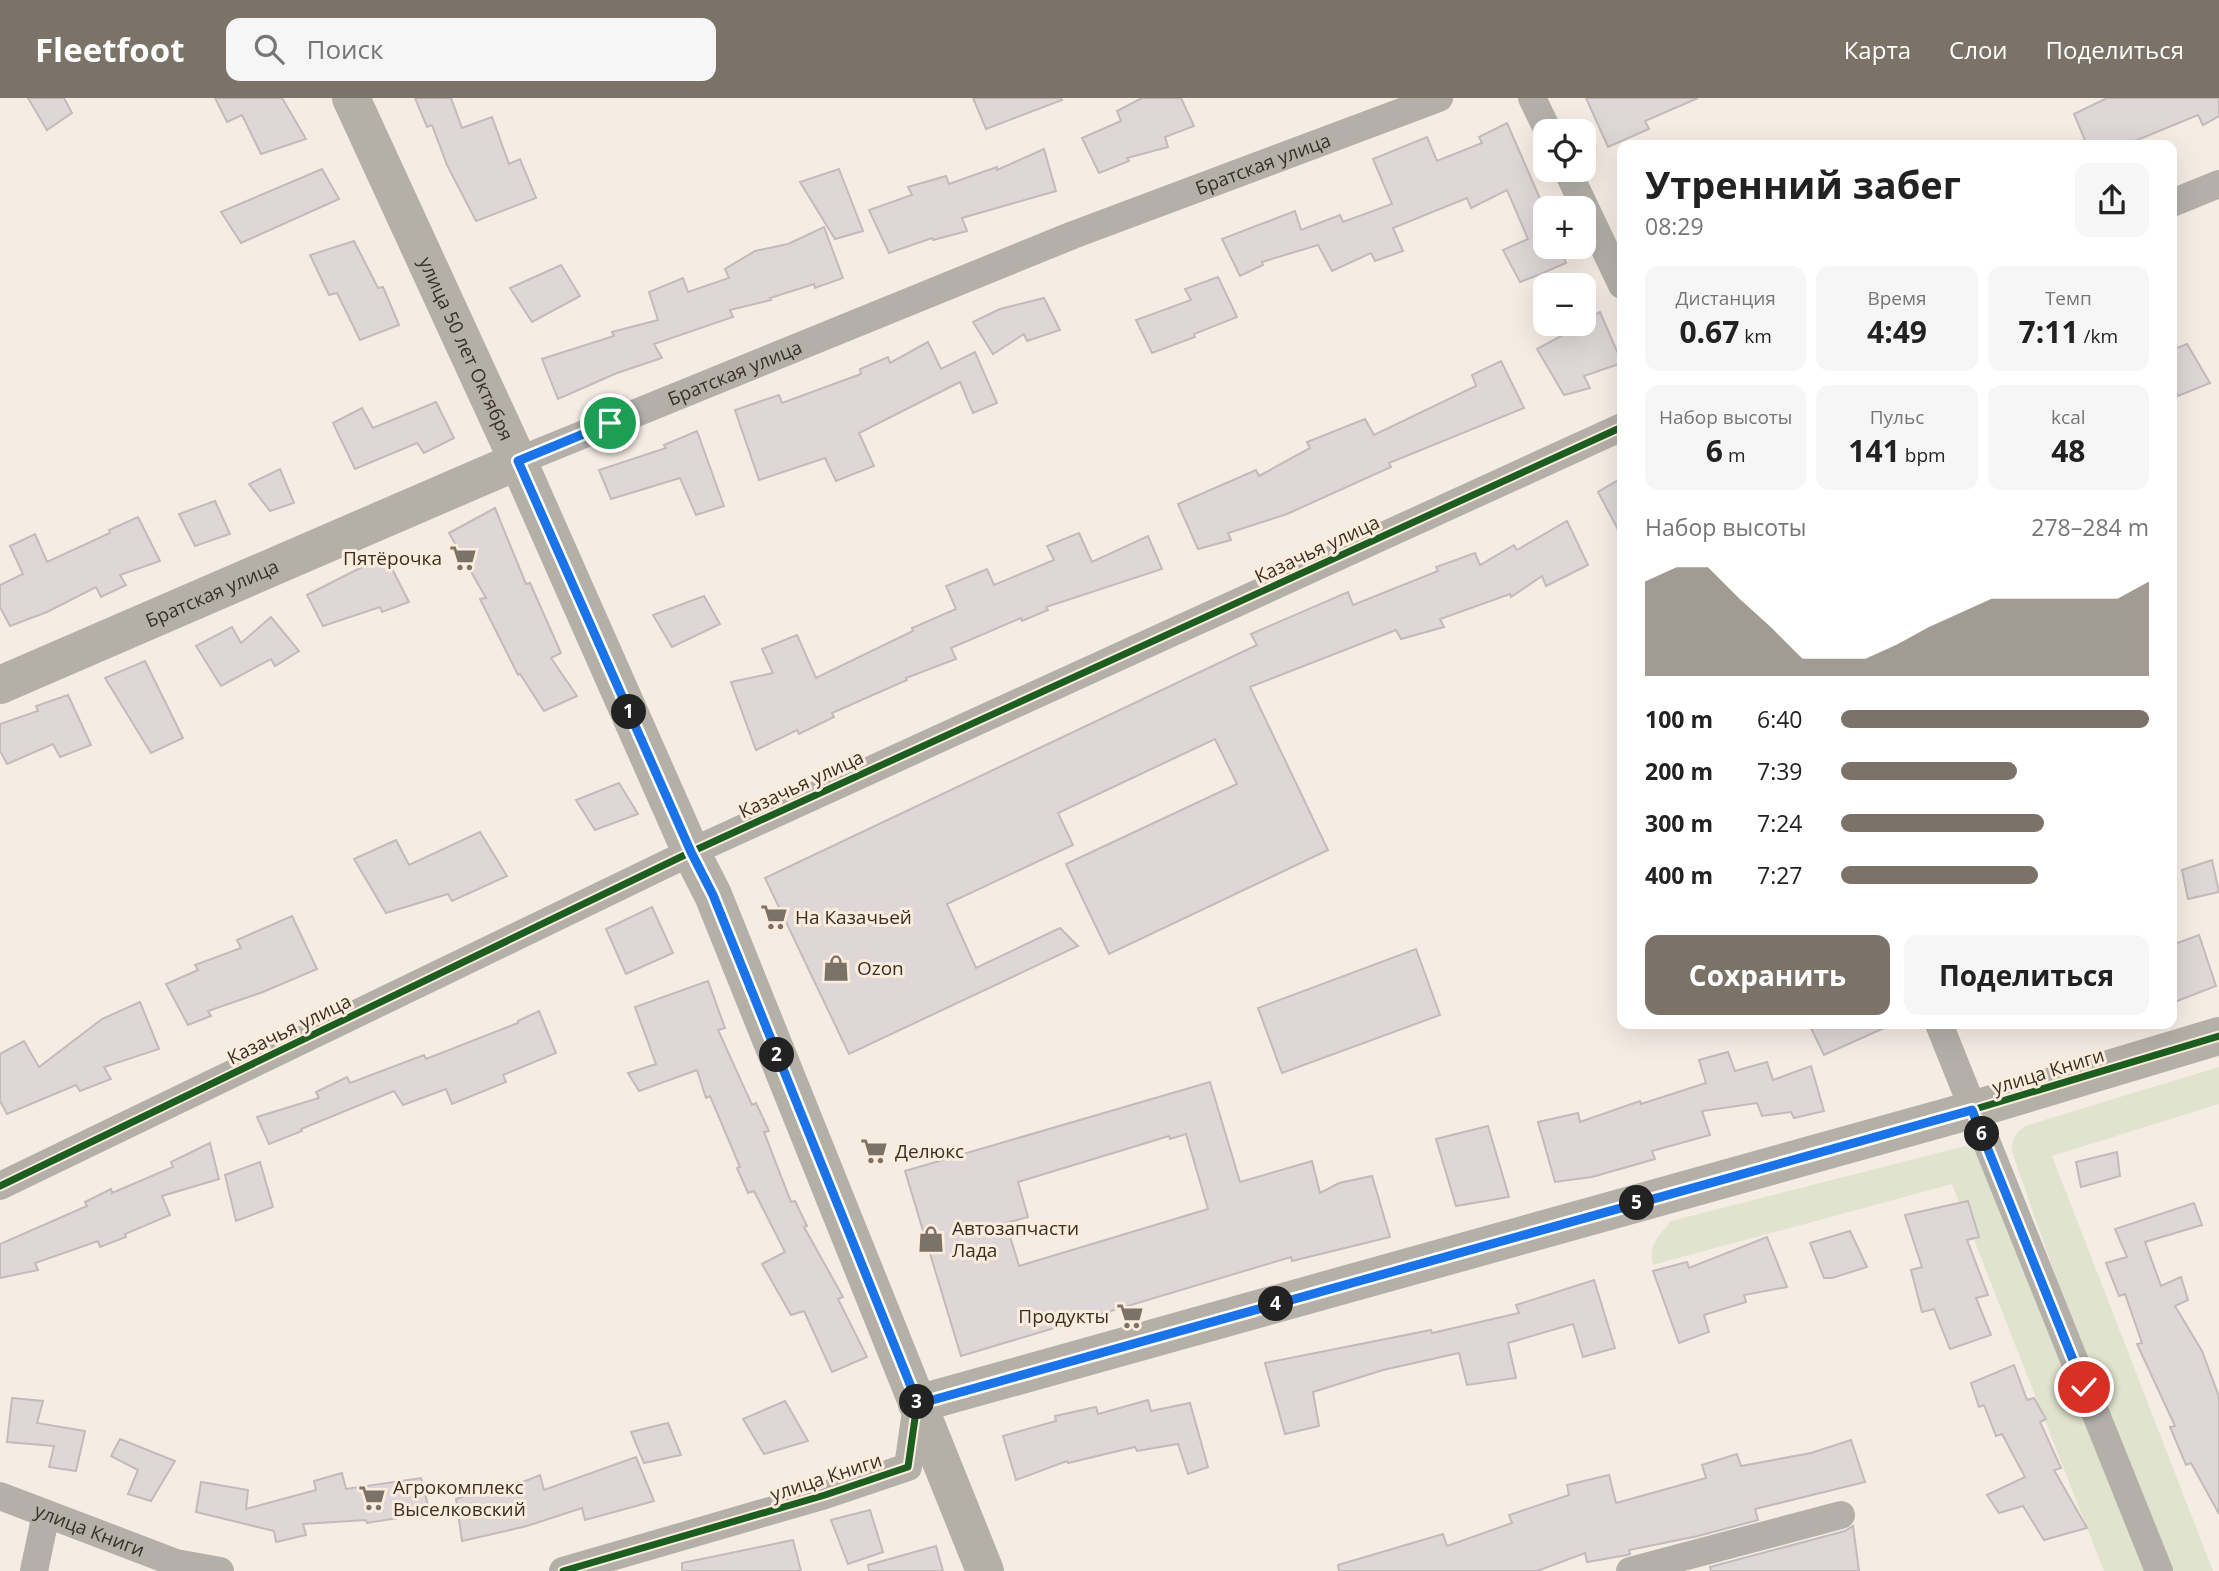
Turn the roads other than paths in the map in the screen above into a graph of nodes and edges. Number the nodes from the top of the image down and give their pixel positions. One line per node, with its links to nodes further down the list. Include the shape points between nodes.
1 (351, 98): 10 (street, улица 50 лет Октября)
2 (1439, 98): 10 (street, Братская улица, via 1073,235)
3 (1532, 98): 4 (street)
4 (1542, 119)
5 (1573, 182): 8 (street)
6 (2219, 184): 7 (street)
7 (2177, 201)
8 (1617, 275)
9 (1617, 429): 12 (street, Казачья улица)
10 (518, 461): 11 (street, Братская улица); 12 (street, улица 50 лет Октября)
11 (0, 685)
12 (691, 852): 16 (street, Казачья улица); 17 (street, улица 50 лет Октября, via 713,895)
13 (1941, 1029): 15 (street)
14 (2219, 1036): 15 (street, улица Книги)
15 (1972, 1110): 17 (street, улица Книги); 26 (street)
16 (0, 1186)
17 (918, 1404): 23 (street, улица Книги, via 908,1467); 24 (street, улица 50 лет Октября)
18 (0, 1496): 19 (street, улица Книги)
19 (46, 1514): 21 (street); 22 (street, улица Книги, via 176,1563)
20 (1841, 1515): 25 (street)
21 (34, 1571)
22 (220, 1571)
23 (563, 1571)
24 (985, 1571)
25 (1630, 1571)
26 (2159, 1571)

